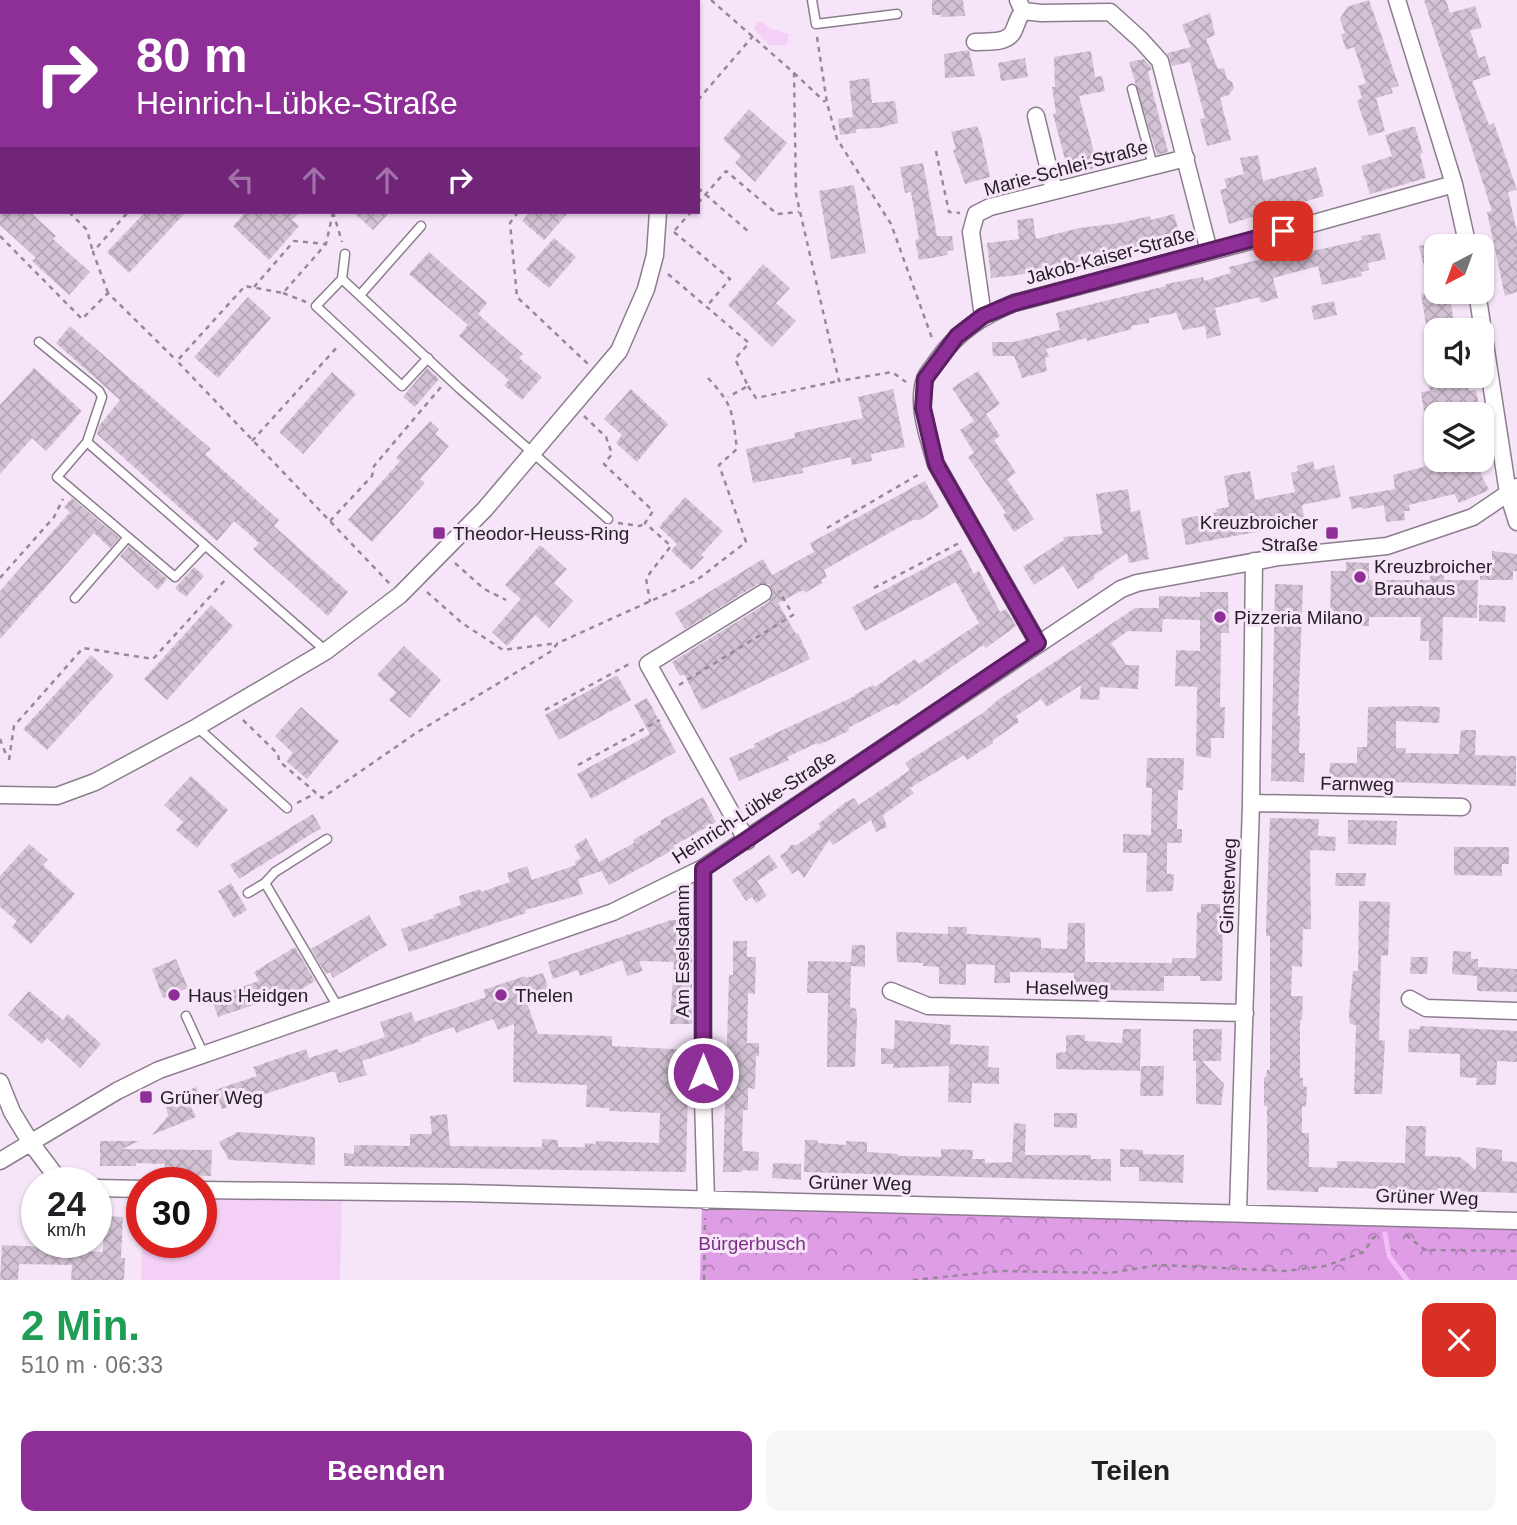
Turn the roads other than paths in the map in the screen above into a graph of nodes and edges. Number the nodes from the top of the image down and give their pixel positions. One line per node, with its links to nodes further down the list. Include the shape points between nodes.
1 (813, 0): 4 (lane, via 816,24)
2 (1397, 0): 10 (street)
3 (1021, 6): 5 (street, via 1012,33 1002,40); 8 (street, via 1041,13 1110,12 1141,40 1160,61)
4 (897, 13)
5 (975, 42)
6 (1132, 89): 9 (lane)
7 (1036, 117): 11 (street)
8 (1186, 159): 9 (street, Marie-Schlei-Straße); 15 (street)
9 (1153, 166): 11 (street, Marie-Schlei-Straße)
10 (1454, 184): 14 (street); 15 (street, Jakob-Kaiser-Straße)
11 (1054, 191): 20 (street, Marie-Schlei-Straße, via 976,214 971,232)
12 (659, 214): 24 (street, via 666,231 619,351)
13 (421, 226): 18 (lane)
14 (1465, 234)
15 (1209, 251): 20 (street, Jakob-Kaiser-Straße, via 1014,303)
16 (345, 254): 17 (lane)
17 (342, 279): 18 (lane); 22 (lane, via 316,306 347,336 402,386)
18 (360, 295): 22 (lane)
19 (1479, 304): 25 (street)
20 (983, 316): 33 (street, Jakob-Kaiser-Straße, via 957,336 925,379 923,408 936,464)
21 (39, 342): 23 (lane, via 102,397)
22 (428, 358): 24 (lane)
23 (87, 442): 28 (lane, via 57,477); 29 (lane)
24 (533, 453): 26 (lane); 34 (street, via 400,595)
25 (1513, 490): 27 (street); 30 (street, Heinrich-Lübke-Straße, via 1472,517 1387,546)
26 (608, 519)
27 (1517, 522)
28 (128, 537): 29 (lane, via 175,577); 32 (lane)
29 (204, 547): 34 (lane)
30 (1254, 561): 33 (street, Heinrich-Lübke-Straße, via 1129,586); 37 (street, Ginsterweg)
31 (763, 593): 41 (street, via 648,664)
32 (75, 598)
33 (1038, 643): 41 (street, Heinrich-Lübke-Straße)
34 (326, 651): 35 (street)
35 (197, 727): 36 (street, via 95,782 57,796); 39 (lane)
36 (0, 795)
37 (1251, 803): 38 (street, Farnweg); 49 (street, Ginsterweg)
38 (1462, 807)
39 (287, 808)
40 (327, 839): 43 (lane)
41 (747, 841): 42 (street, Heinrich-Lübke-Straße)
42 (703, 869): 47 (street, Heinrich-Lübke-Straße, via 612,912); 57 (street, Am Eselsdamm)
43 (265, 883): 44 (lane); 47 (lane)
44 (248, 893)
45 (891, 991): 49 (street, Haselweg, via 928,1006)
46 (1410, 999): 48 (street, via 1426,1008)
47 (338, 1007): 51 (street, Heinrich-Lübke-Straße)
48 (1517, 1011)
49 (1245, 1013): 58 (street, Ginsterweg)
50 (186, 1016): 51 (lane)
51 (203, 1053): 53 (street, Heinrich-Lübke-Straße, via 117,1091)
52 (0, 1082): 53 (street, via 7,1113)
53 (31, 1143): 54 (street, Heinrich-Lübke-Straße); 55 (street)
54 (0, 1161)
55 (49, 1167)
56 (217, 1190): 57 (street, Grüner Weg)
57 (706, 1201): 58 (street, Grüner Weg)
58 (1238, 1212): 59 (street, Grüner Weg)
59 (1517, 1221)

